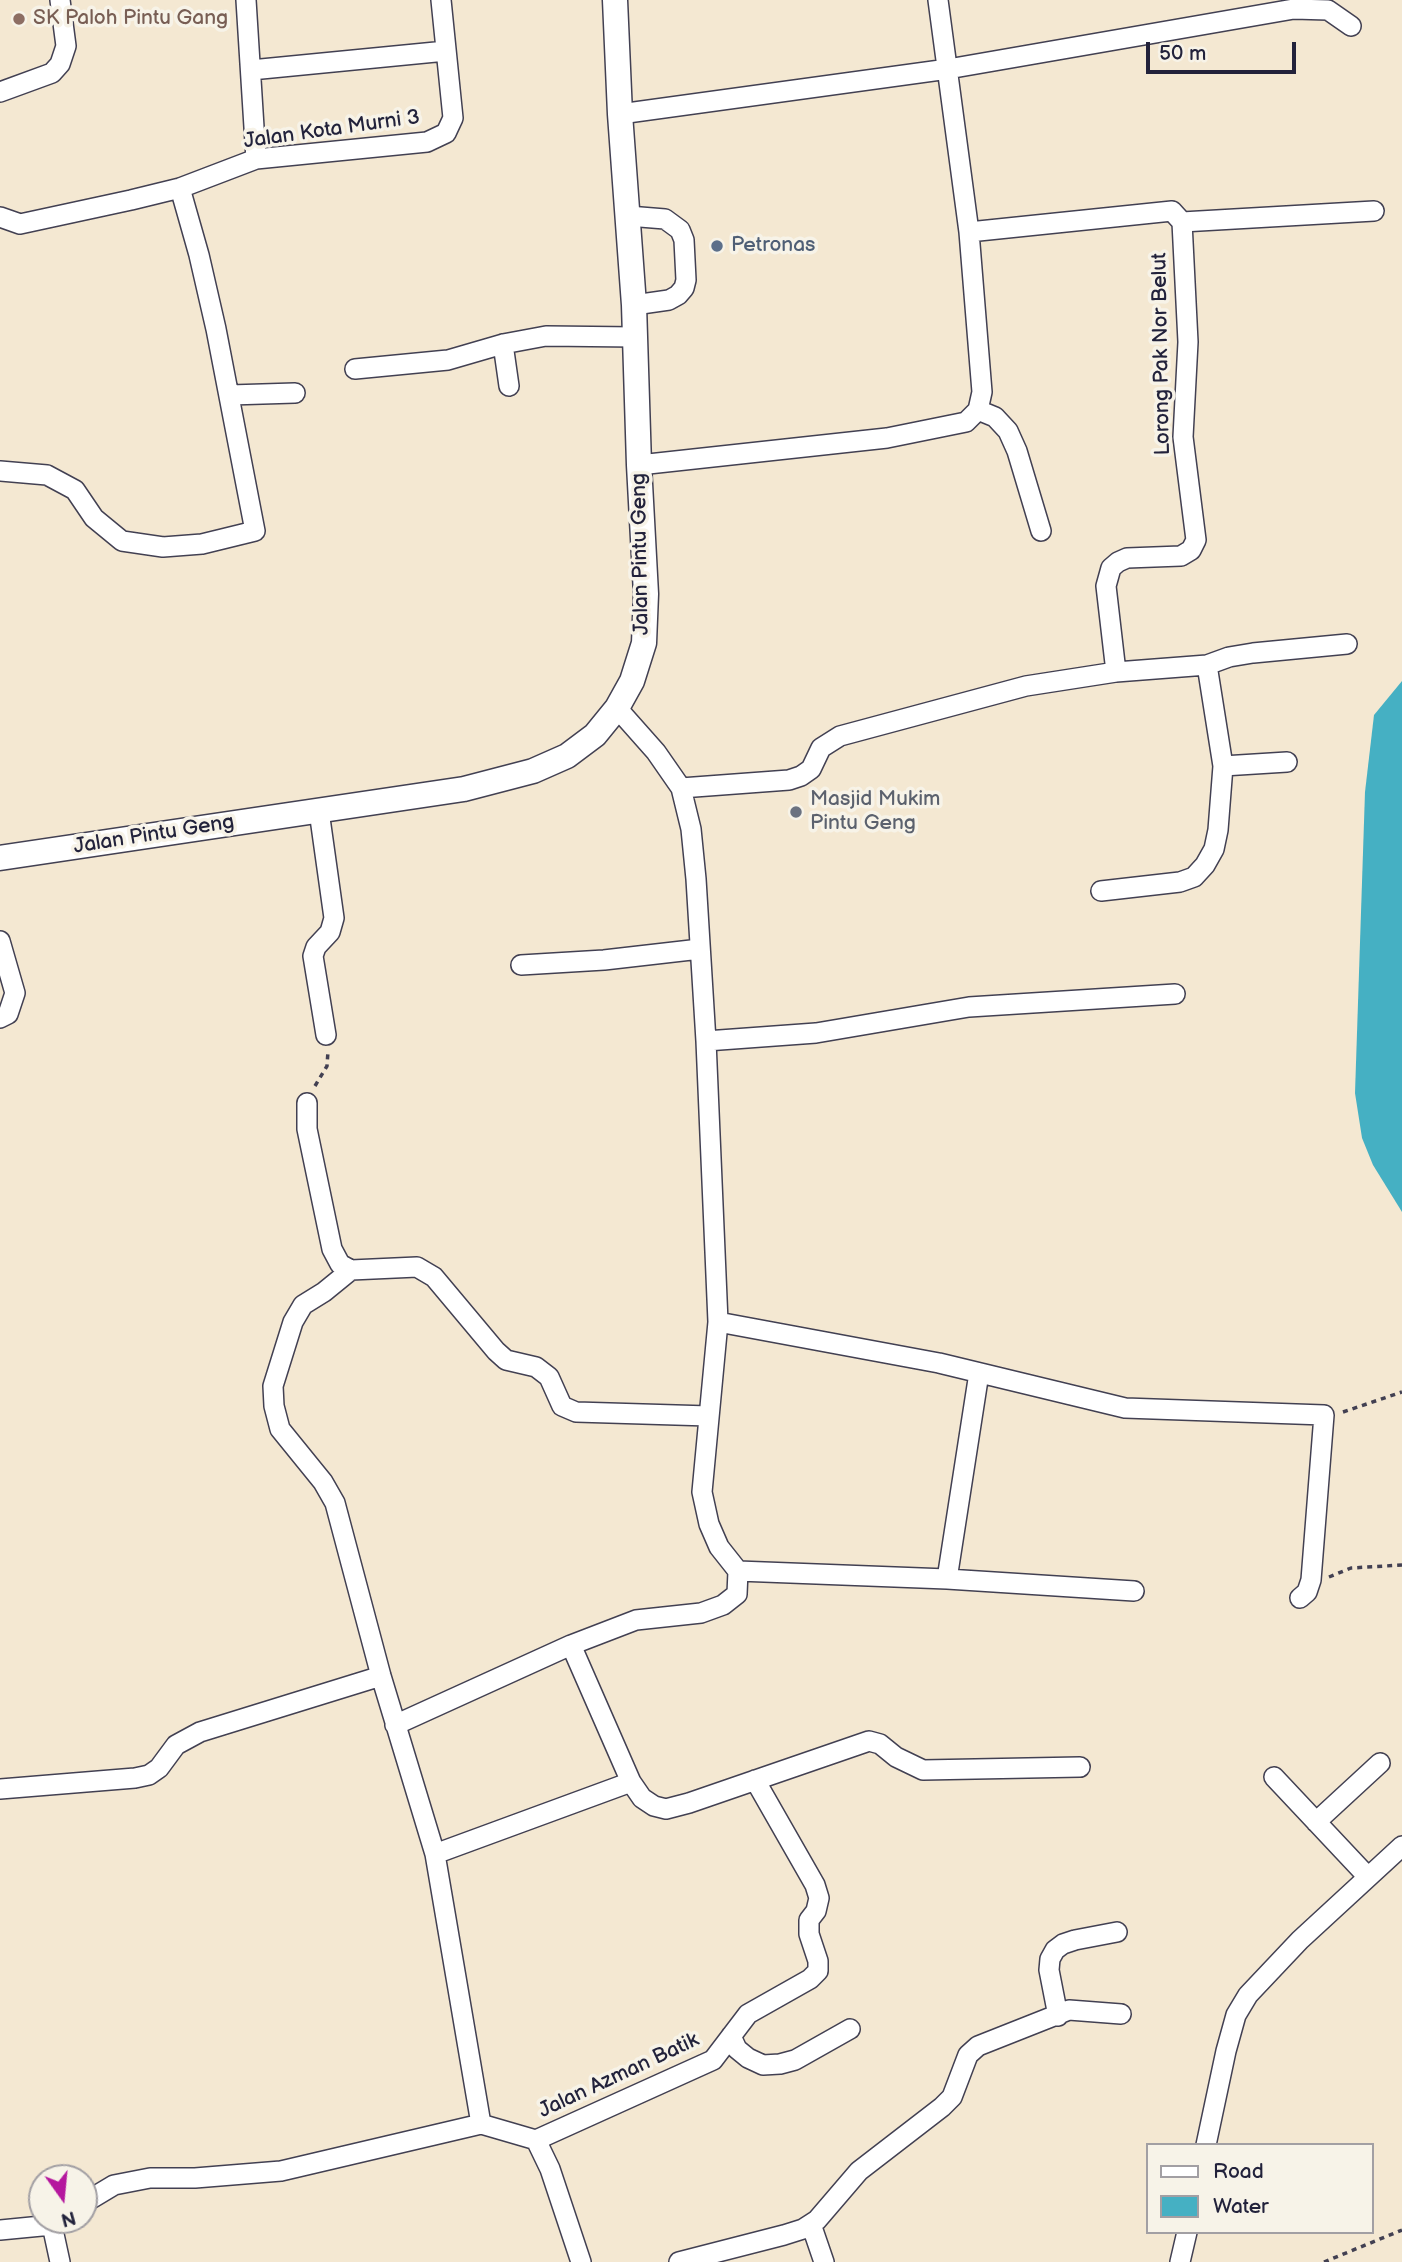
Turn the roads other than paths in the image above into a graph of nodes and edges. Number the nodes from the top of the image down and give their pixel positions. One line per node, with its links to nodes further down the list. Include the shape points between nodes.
1 (60, 0): 10 (street, via 66,46 60,64 52,73)
2 (246, 0): 9 (street)
3 (440, 0): 7 (street)
4 (615, 0): 11 (main road, Jalan Pintu Geng)
5 (938, 0): 8 (street)
6 (1351, 26): 8 (street, via 1328,10 1294,9)
7 (446, 51): 9 (street); 12 (street, Jalan Kota Murni 3, via 453,118 446,133 426,142)
8 (948, 69): 11 (street); 18 (street)
9 (251, 71): 12 (street)
10 (0, 92)
11 (620, 114): 15 (main road, Jalan Pintu Geng)
12 (256, 159): 13 (street, Jalan Kota Murni 3)
13 (180, 188): 16 (street, Jalan Kota Murni 3, via 20,224); 25 (street, via 200,255)
14 (1374, 211): 17 (street)
15 (628, 216): 19 (main road, Jalan Pintu Geng); 19 (street, via 665,219 680,230 684,240 684,288 669,300)
16 (0, 217)
17 (1182, 222): 18 (street, Lorong Pak Nor Belut, via 1172,211); 32 (street, Lorong Pak Nor Belut, via 1188,342 1183,438 1196,540 1181,556 1127,558 1111,568 1105,586)
18 (969, 232): 26 (street, via 982,392)
19 (634, 305): 20 (main road, Jalan Pintu Geng)
20 (636, 337): 21 (street, via 545,336); 27 (main road, Jalan Pintu Geng)
21 (503, 344): 22 (street, via 448,360); 23 (street)
22 (355, 369)
23 (509, 386)
24 (295, 393): 25 (street)
25 (230, 395): 28 (street, via 255,531 202,544 163,547 122,541 94,518 75,490 47,475)
26 (978, 410): 27 (street, via 966,422 887,438); 29 (street, via 995,417 1008,431)
27 (639, 465): 33 (main road, Jalan Pintu Geng, via 644,643)
28 (0, 471)
29 (1041, 531)
30 (1347, 644): 31 (street, via 1253,653)
31 (1208, 665): 32 (street); 35 (street)
32 (1116, 672): 36 (street, via 1026,686 840,736 821,747 811,769 789,780)
33 (617, 708): 36 (street); 37 (main road, Jalan Pintu Geng, via 595,735 567,757 533,771 464,789)
34 (1287, 762): 35 (street)
35 (1223, 766): 39 (street, via 1214,849 1194,877)
36 (681, 788): 41 (street, via 691,829)
37 (319, 811): 38 (main road, Jalan Pintu Geng); 45 (street, via 334,918 313,957)
38 (0, 859)
39 (1101, 891)
40 (0, 941): 44 (street, via 15,993 8,1014)
41 (700, 949): 42 (street); 46 (street)
42 (521, 965)
43 (1175, 994): 46 (street, via 969,1007 816,1033)
44 (0, 1018)
45 (326, 1035)
46 (706, 1041): 49 (street)
47 (307, 1103): 48 (street, via 307,1129 332,1249 340,1264)
48 (351, 1269): 51 (street, via 417,1267 434,1277 496,1351 506,1360 536,1367 548,1377 562,1406 576,1412); 57 (street, via 303,1305 293,1322 274,1385 274,1406 280,1429 335,1503)
49 (718, 1322): 50 (street); 51 (street)
50 (979, 1373): 53 (street); 55 (street, via 1125,1408 1324,1415 1311,1580)
51 (709, 1416): 52 (street, via 702,1492 719,1547)
52 (738, 1571): 53 (street); 56 (street, via 737,1594 723,1605 701,1614 636,1620)
53 (947, 1579): 54 (street)
54 (1134, 1591)
55 (1303, 1595)
56 (571, 1645): 58 (street); 63 (street)
57 (381, 1676): 58 (street); 64 (street, via 200,1732 176,1745 149,1774)
58 (395, 1725): 67 (street)
59 (1380, 1763): 65 (street)
60 (1080, 1768): 62 (street, via 923,1770 869,1741)
61 (1274, 1777): 65 (street)
62 (755, 1780): 63 (street, via 666,1809 645,1802); 73 (street, Jalan Azman Batik, via 819,1898 808,1934 818,1970 748,2014)
63 (631, 1782): 67 (street)
64 (0, 1789)
65 (1316, 1822): 68 (street)
66 (1402, 1846): 68 (street)
67 (435, 1854): 74 (street)
68 (1367, 1877): 76 (street, via 1248,1994 1226,2050)
69 (1117, 1932): 71 (street, via 1075,1940 1055,1950 1049,1970)
70 (1121, 2014): 71 (street, via 1069,2010)
71 (1058, 2016): 78 (street, via 978,2046 968,2055 947,2102 859,2171)
72 (850, 2029): 73 (street, via 780,2064 763,2065 748,2058)
73 (731, 2036): 75 (street, Jalan Azman Batik, via 713,2060)
74 (481, 2123): 75 (street, Jalan Azman Batik); 77 (street, via 281,2171 150,2178 114,2185)
75 (536, 2140): 84 (street)
76 (1206, 2143)
77 (98, 2195)
78 (811, 2224): 85 (street); 86 (street)
79 (28, 2226): 80 (street)
80 (0, 2230)
81 (56, 2234): 83 (street)
82 (1187, 2234): 87 (street)
83 (60, 2262)
84 (581, 2262)
85 (679, 2262)
86 (824, 2262)
87 (1180, 2262)

